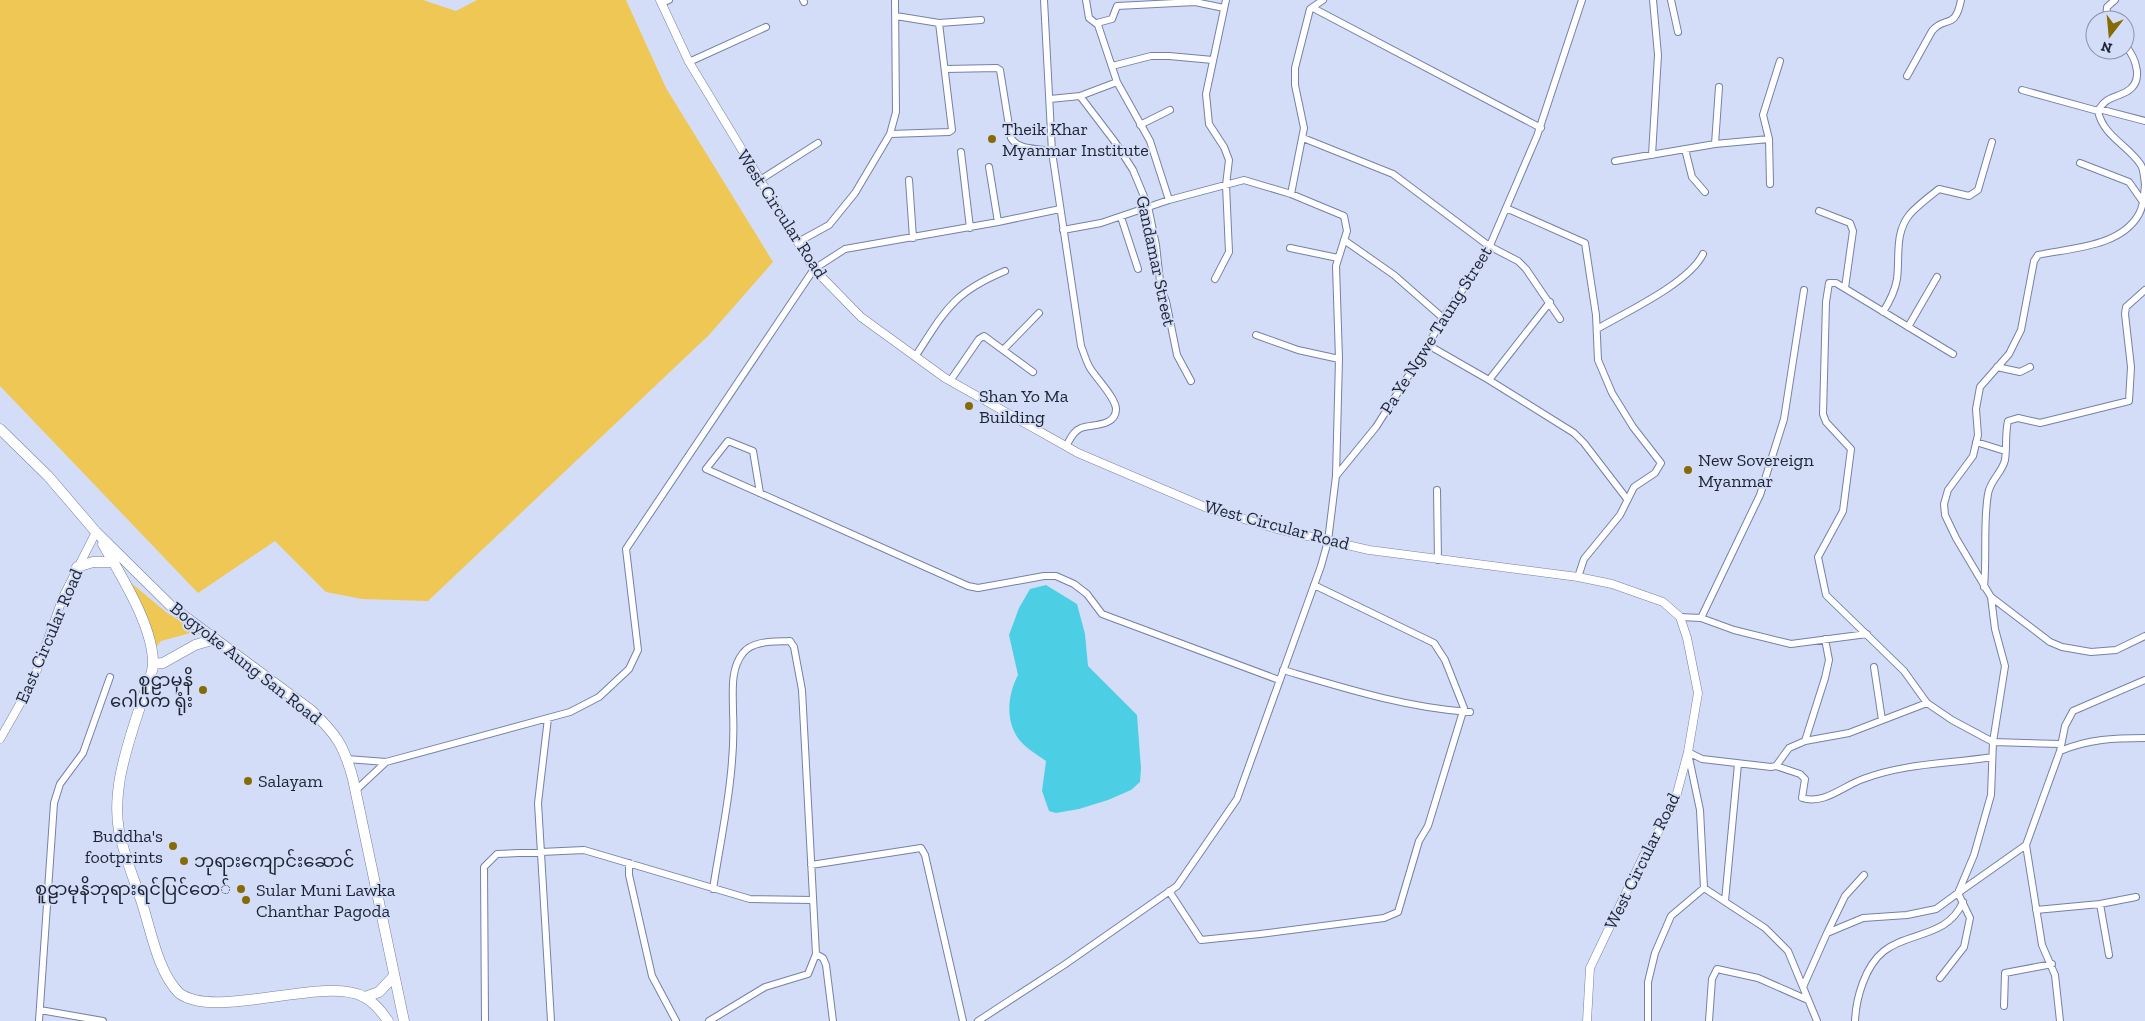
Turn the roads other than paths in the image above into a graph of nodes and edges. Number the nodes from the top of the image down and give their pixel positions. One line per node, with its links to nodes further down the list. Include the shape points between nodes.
1 (895, 0): 14 (street)
2 (1044, 0): 31 (street)
3 (1086, 0): 17 (street, via 1089,18)
4 (1226, 0): 12 (street)
5 (1323, 0): 13 (street)
6 (1582, 0): 36 (street, Pa Ye Ngwe Taung Street)
7 (1653, 0): 46 (street, via 1658,55)
8 (1671, 0): 19 (street)
9 (1961, 0): 26 (street, via 1955,18 1950,23 1937,25)
10 (663, 1): 23 (street, West Circular Road)
11 (1185, 1): 12 (street); 17 (street, via 1117,6 1112,19)
12 (1224, 8): 21 (street)
13 (1313, 8): 36 (street); 38 (street, via 1310,9 1294,68)
14 (896, 16): 16 (street); 37 (street, via 896,112)
15 (982, 20): 16 (street)
16 (939, 23): 25 (street)
17 (1097, 23): 24 (street)
18 (766, 27): 23 (street)
19 (1678, 32)
20 (2135, 58): 33 (street, via 2139,68 2135,84 2128,92 2103,101)
21 (1213, 60): 24 (street, via 1151,56); 54 (street, via 1206,94 1207,114 1211,128 1227,153)
22 (1780, 61): 39 (street, via 1763,115)
23 (689, 62): 50 (street, West Circular Road)
24 (1112, 66): 27 (street)
25 (945, 69): 37 (street, via 952,130); 45 (street, via 998,68 1011,138 1017,145)
26 (1906, 76)
27 (1116, 82): 30 (street); 35 (street)
28 (1719, 88): 42 (street)
29 (2022, 90): 33 (street)
30 (1080, 96): 31 (street); 59 (street, Gandamar Street, via 1133,170)
31 (1050, 99): 45 (street)
32 (1170, 110): 35 (street)
33 (2098, 110): 34 (street); 53 (street, via 2100,122 2107,132 2142,166)
34 (2145, 121)
35 (1140, 125): 57 (street, via 1153,149)
36 (1540, 128): 60 (street, Pa Ye Ngwe Taung Street)
37 (890, 134): 69 (street, via 855,193 829,225)
38 (1303, 138): 56 (street); 70 (street, via 1393,174)
39 (1769, 140): 42 (street); 52 (street)
40 (1992, 142): 83 (street, via 1978,190 1969,196 1940,189 1910,214 1898,242 1893,295)
41 (818, 143): 50 (street)
42 (1715, 144): 43 (street)
43 (1685, 149): 46 (street); 55 (street, via 1692,177)
44 (961, 152): 65 (street)
45 (1052, 152): 61 (street)
46 (1652, 155): 47 (street)
47 (1615, 161)
48 (2080, 163): 58 (street, via 2128,182)
49 (989, 167): 64 (street)
50 (760, 180): 69 (street, West Circular Road)
51 (909, 180): 67 (street)
52 (1770, 184)
53 (2145, 184): 58 (street)
54 (1226, 185): 56 (street, via 1252,181); 57 (street); 78 (street, via 1229,252)
55 (1705, 192)
56 (1290, 194): 68 (street, via 1344,216 1347,230)
57 (1169, 200): 59 (street)
58 (2143, 204): 95 (street, via 2138,216 2109,240 2038,255 2031,269 2021,330)
59 (1148, 206): 63 (street); 100 (street, Gandamar Street, via 1161,290 1177,355)
60 (1506, 208): 70 (street, Pa Ye Ngwe Taung Street); 88 (street, via 1585,243)
61 (1060, 209): 64 (street); 66 (street)
62 (1819, 211): 79 (street, via 1850,223 1853,231)
63 (1121, 217): 66 (street); 75 (street)
64 (998, 222): 65 (street)
65 (970, 228): 67 (street)
66 (1063, 230): 103 (street, via 1081,346 1089,366 1116,409 1109,422 1080,428)
67 (913, 238): 74 (street, via 845,249)
68 (1344, 240): 73 (street); 85 (street, via 1394,275)
69 (798, 242): 74 (street, West Circular Road)
70 (1489, 246): 82 (street, via 1518,261); 85 (street, Pa Ye Ngwe Taung Street, via 1485,257)
71 (1290, 248): 73 (street)
72 (1703, 254): 88 (street, via 1680,279)
73 (1338, 258): 94 (street)
74 (814, 269): 93 (street, West Circular Road, via 861,316); 132 (street, via 626,549 638,634 634,660 599,697 581,708)
75 (1138, 269)
76 (1005, 271): 93 (street, via 958,296)
77 (1937, 277): 87 (street)
78 (1215, 279)
79 (1844, 288): 83 (street); 120 (street, via 1836,283 1829,283 1828,287 1823,414 1826,422 1850,449 1848,481 1843,511 1818,556 1826,595)
80 (1804, 290): 119 (street, via 1784,418 1760,494)
81 (2145, 290): 104 (street, via 2126,307 2131,367 2129,401 2040,423 2011,418 2007,424)
82 (1550, 302): 86 (street); 98 (street)
83 (1883, 312): 87 (street)
84 (1039, 313): 91 (street)
85 (1443, 318): 90 (street, Pa Ye Ngwe Taung Street)
86 (1560, 320)
87 (1908, 327): 92 (street)
88 (1597, 329): 108 (street, via 1598,360 1612,393 1661,463 1655,473 1634,487)
89 (1256, 335): 94 (street, via 1298,350)
90 (1428, 345): 98 (street); 105 (street, Pa Ye Ngwe Taung Street, via 1376,427)
91 (1003, 350): 97 (street); 99 (street, via 984,336)
92 (1953, 354)
93 (915, 357): 99 (street, West Circular Road)
94 (1339, 359): 105 (street)
95 (1997, 367): 96 (street, via 2020,372); 102 (street, via 1980,387)
96 (2030, 367)
97 (1033, 372)
98 (1489, 380): 108 (street, via 1574,433)
99 (950, 381): 103 (street, West Circular Road)
100 (1190, 381)
101 (0, 429): 109 (highway, Bogyoke Aung San Road, via 48,476)
102 (1976, 442): 104 (street); 116 (street, via 1973,456 1948,490 1944,504 1945,515 1956,538)
103 (1066, 446): 110 (street, West Circular Road, via 1205,507)
104 (2005, 451): 116 (street, via 2002,469 1989,485 1987,496)
105 (1336, 476): 110 (street)
106 (1437, 490): 111 (street)
107 (760, 493): 107 (street, via 753,452 728,441 706,469); 128 (street, via 968,586 978,588 1056,576 1087,594 1102,614)
108 (1627, 499): 114 (street, via 1614,524 1584,559)
109 (96, 532): 112 (highway, Bogyoke Aung San Road); 113 (street, East Circular Road); 122 (highway, Bogyoke Aung San Road, via 172,607)
110 (1328, 541): 111 (street, West Circular Road); 115 (street)
111 (1438, 560): 114 (street, West Circular Road)
112 (112, 562): 113 (highway, via 94,562); 124 (highway, Bogyoke Aung San Road, via 141,619)
113 (77, 567): 135 (street, East Circular Road, via 63,597 34,682)
114 (1578, 577): 118 (street, West Circular Road, via 1612,584 1663,602)
115 (1314, 586): 126 (street); 131 (street, via 1434,643 1445,660)
116 (1984, 587): 117 (street)
117 (1992, 597): 121 (street, via 2050,642 2062,647 2091,652 2116,650); 137 (street, via 1995,629 2005,666)
118 (1680, 617): 119 (street); 139 (street, West Circular Road, via 1698,693)
119 (1701, 618): 123 (street, via 1791,644)
120 (1867, 634): 123 (street); 130 (street, via 1904,671)
121 (2145, 636)
122 (215, 639): 124 (highway, via 195,645 175,658); 141 (highway, Bogyoke Aung San Road, via 312,711 333,731)
123 (1825, 639): 136 (street, via 1829,660)
124 (153, 664): 168 (highway, Bogyoke Aung San Road, via 125,756 117,817 125,853 161,964 179,993 212,1005 262,1003 338,992 352,992)
125 (1874, 667): 133 (street)
126 (1283, 670): 128 (street); 131 (street, via 1387,699)
127 (110, 676): 171 (street, via 83,753 60,784 54,803)
128 (1279, 680): 153 (street, via 1237,799)
129 (2145, 680): 138 (street, via 2073,711 2064,726)
130 (1927, 703): 133 (street); 137 (street)
131 (1467, 712): 153 (street, via 1428,826 1419,841 1398,912 1384,918 1201,940)
132 (548, 718): 142 (street); 147 (street, via 538,803)
133 (1882, 720): 136 (street, via 1849,733)
134 (2145, 738): 138 (street, via 2105,738)
135 (0, 739)
136 (1805, 742): 144 (street, via 1789,748)
137 (1993, 742): 138 (street); 140 (street)
138 (2060, 747): 146 (street)
139 (1688, 752): 143 (street, via 1702,759); 151 (street, via 1700,810); 183 (street, West Circular Road, via 1676,797 1644,855 1590,968)
140 (1992, 757): 144 (street, via 1890,771 1863,779 1820,800 1802,798 1805,778); 154 (street, via 1991,795 1974,855)
141 (348, 759): 142 (street); 145 (highway, Bogyoke Aung San Road)
142 (386, 762): 145 (street)
143 (1738, 764): 144 (street); 157 (street)
144 (1776, 766)
145 (355, 791): 165 (highway, Bogyoke Aung San Road)
146 (2026, 844): 154 (street); 160 (street)
147 (539, 854): 148 (street, via 584,850); 176 (street, via 497,854 484,867); 177 (street)
148 (629, 863): 152 (street); 178 (street, via 652,976)
149 (811, 865): 152 (street, via 802,690 794,647 790,641 754,644 744,651 738,662 732,689 732,762); 156 (street); 181 (street, via 921,848)
150 (1864, 875): 161 (street, via 1845,896)
151 (1704, 888): 157 (street); 184 (street, via 1671,916 1655,953 1648,982)
152 (713, 889): 156 (street, via 750,900)
153 (1170, 892): 182 (street)
154 (1958, 893): 158 (street); 161 (street, via 1936,909 1864,918)
155 (2136, 897): 159 (street)
156 (813, 900): 162 (street)
157 (1725, 902): 167 (street, via 1765,928 1788,951)
158 (1963, 902): 166 (street, via 1970,918 1964,948); 187 (street, via 1950,921 1885,951 1874,962 1865,980)
159 (2100, 904): 160 (street); 163 (street)
160 (2036, 910): 164 (street, via 2042,945)
161 (1827, 933): 167 (street)
162 (816, 954): 179 (street, via 808,974 765,987); 180 (street, via 826,965)
163 (2108, 955)
164 (2052, 964): 170 (street, via 2005,973); 188 (street)
165 (393, 977): 168 (highway, via 379,992); 175 (highway, Bogyoke Aung San Road)
166 (1940, 978)
167 (1803, 987): 169 (street)
168 (365, 997): 174 (highway)
169 (1808, 1000): 185 (street, via 1758,978 1717,969 1712,979); 186 (street)
170 (2004, 1006)
171 (40, 1010): 172 (street); 173 (street)
172 (39, 1021)
173 (103, 1021)
174 (388, 1021)
175 (404, 1021)
176 (485, 1021)
177 (551, 1021)
178 (676, 1021)
179 (709, 1021)
180 (834, 1021)
181 (963, 1021)
182 (978, 1021)
183 (1587, 1021)
184 (1648, 1021)
185 (1708, 1021)
186 (1817, 1021)
187 (1854, 1021)
188 (2060, 1021)

